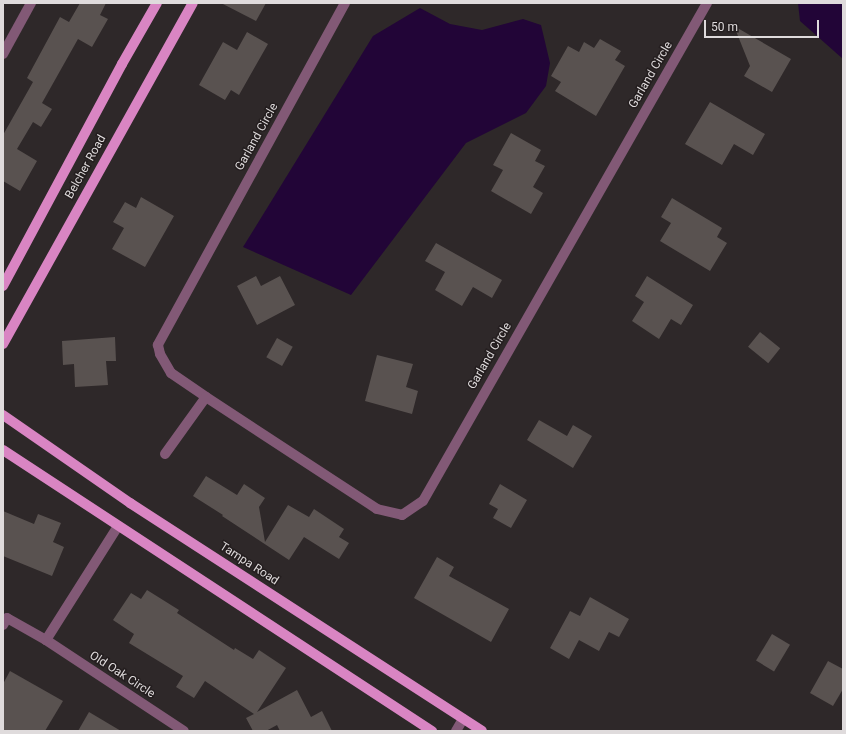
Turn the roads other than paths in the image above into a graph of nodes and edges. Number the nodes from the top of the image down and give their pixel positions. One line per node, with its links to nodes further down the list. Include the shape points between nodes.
1 (31, 3): 6 (street)
2 (157, 3): 7 (main road, Belcher Road)
3 (193, 3): 8 (main road, Belcher Road)
4 (345, 3): 9 (street, Garland Circle, via 158,346 171,373)
5 (707, 3): 9 (street, Garland Circle, via 423,501 402,515 377,509)
6 (3, 54)
7 (3, 286)
8 (3, 344)
9 (206, 397): 12 (street)
10 (3, 415): 16 (main road, Tampa Road, via 130,503)
11 (3, 450): 13 (main road)
12 (165, 454)
13 (118, 526): 15 (street); 18 (main road)
14 (3, 625): 15 (street, Old Oak Circle, via 7,618)
15 (46, 640): 17 (street, Old Oak Circle)
16 (463, 719): 19 (street); 20 (main road, Tampa Road)
17 (184, 731)
18 (432, 731)
19 (456, 731)
20 (482, 731)

